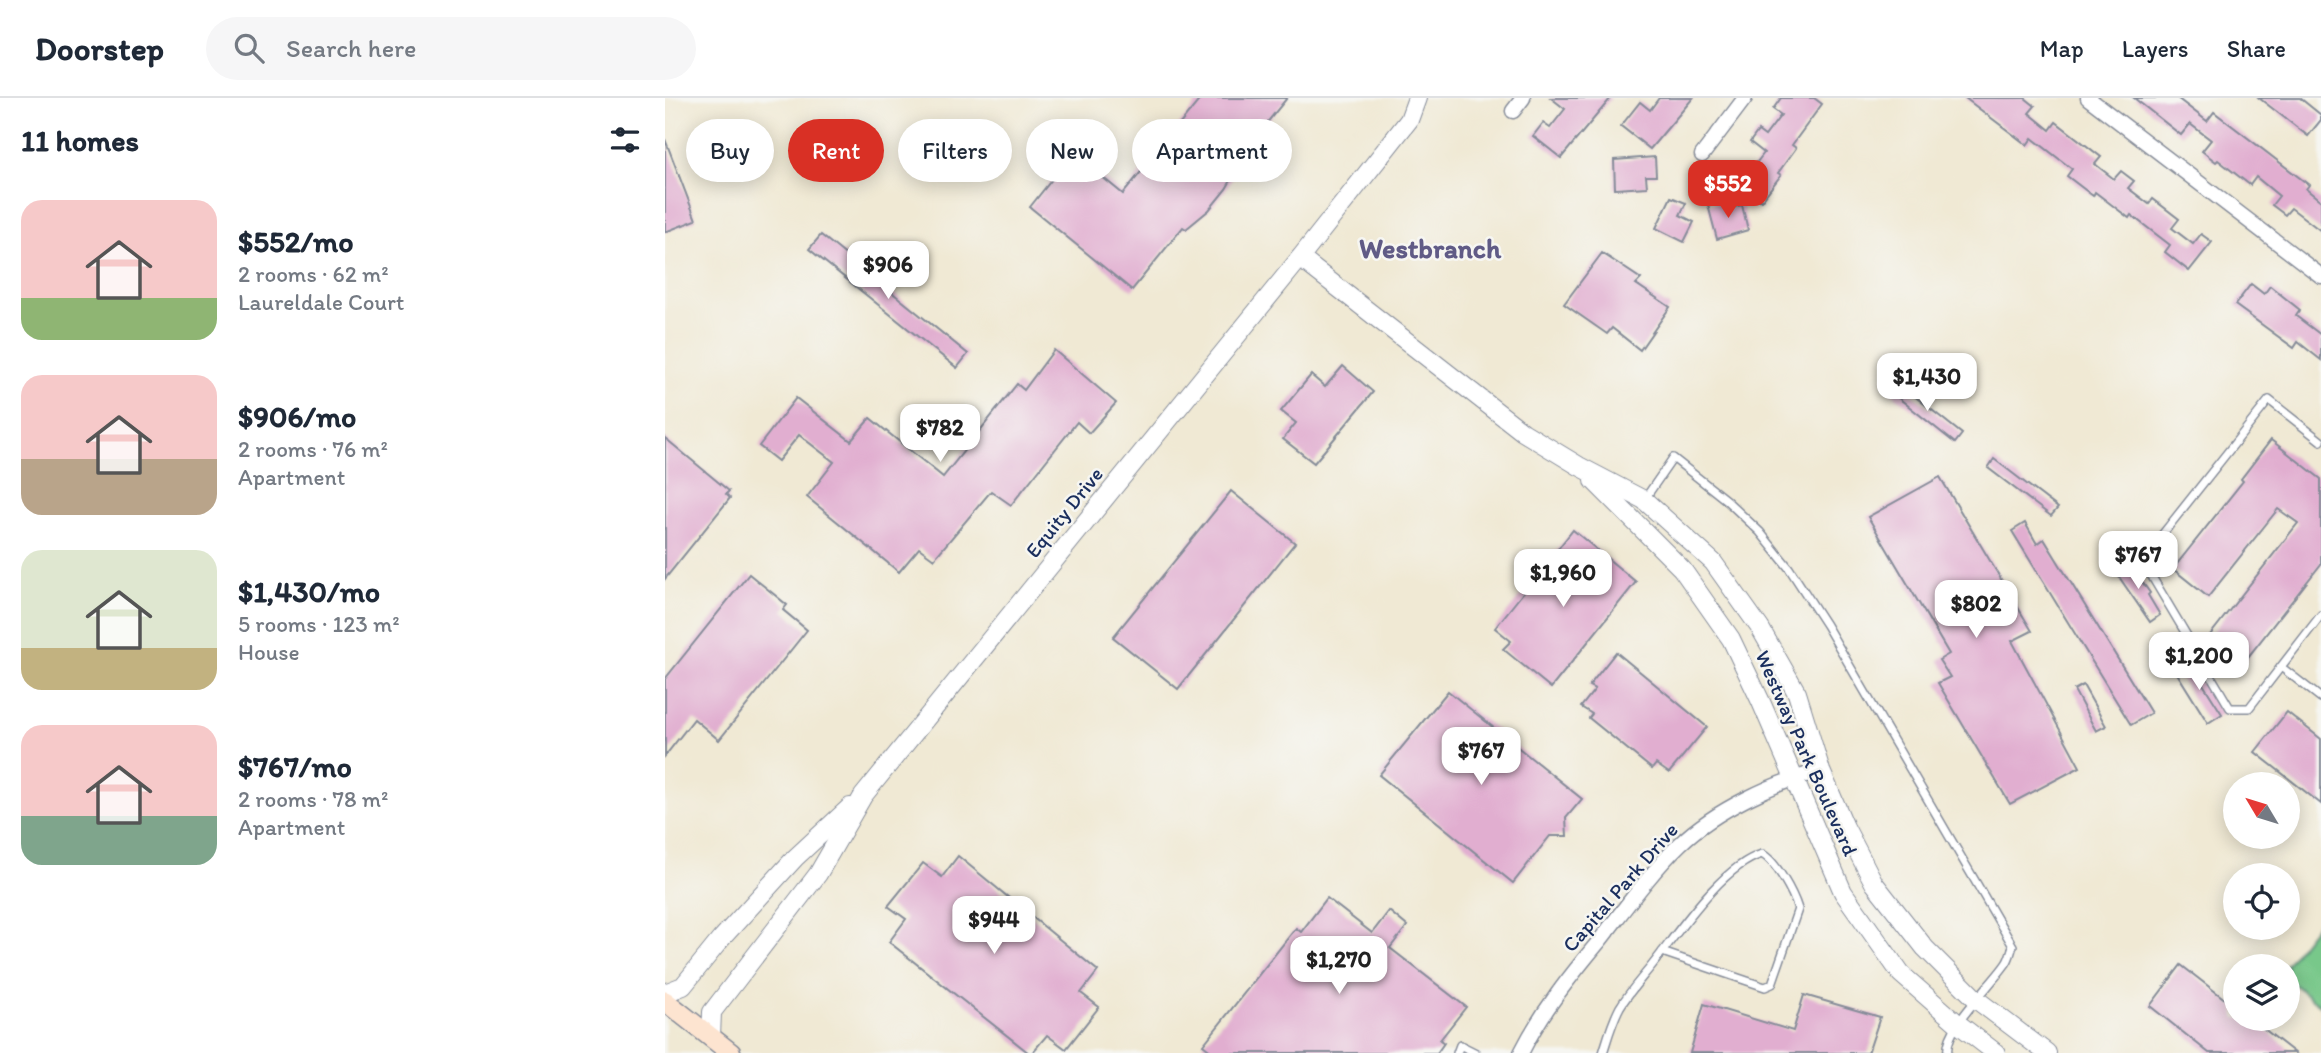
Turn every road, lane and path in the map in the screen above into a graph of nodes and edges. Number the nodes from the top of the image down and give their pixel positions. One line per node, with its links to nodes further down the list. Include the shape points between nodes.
1 (1417, 98): 7 (street, via 1409,120)
2 (1523, 98): 5 (street)
3 (1745, 98): 6 (street)
4 (2088, 98): 8 (street)
5 (1513, 111)
6 (1702, 155)
7 (1300, 258): 10 (street, Westway Park Boulevard, via 1523,432); 17 (street, Equity Drive)
8 (2321, 276)
9 (2321, 441): 13 (lane, via 2269,401 2142,560 2230,708 2249,708)
10 (1579, 466): 11 (street, Westway Park Boulevard); 16 (street, Westway Park Boulevard, via 1682,569 1731,639)
11 (1644, 500): 15 (street, Westway Park Boulevard, via 1713,562 1760,628 1797,693); 20 (lane, via 1673,458 1761,533 1789,568 2013,946 2008,961)
12 (2321, 615): 13 (lane)
13 (2281, 667): 14 (lane)
14 (2321, 698)
15 (1821, 771): 16 (street, Capital Park Drive); 20 (street, Westway Park Boulevard, via 1874,883 1925,948)
16 (1793, 777): 22 (street, Westway Park Boulevard, via 1843,892 1901,974); 27 (street, Capital Park Drive, via 1713,819 1681,844 1561,988)
17 (863, 796): 19 (street, Equity Drive, via 795,858 682,987); 23 (street, Equity Drive, via 818,874 712,1012)
18 (1663, 952): 18 (lane, via 1714,888 1751,857 1762,854 1771,858 1798,909 1772,984 1765,987); 28 (lane, via 1621,1005)
19 (665, 993)
20 (1977, 1000): 22 (lane); 31 (street, Westway Park Boulevard)
21 (665, 1001): 23 (main road)
22 (1957, 1023): 29 (lane); 30 (street, Westway Park Boulevard)
23 (711, 1037): 24 (main road)
24 (731, 1053)
25 (1457, 1053): 26 (lane, via 1460,1045)
26 (1476, 1053)
27 (1521, 1053)
28 (1603, 1053)
29 (1948, 1053)
30 (1996, 1053)
31 (2047, 1053)

